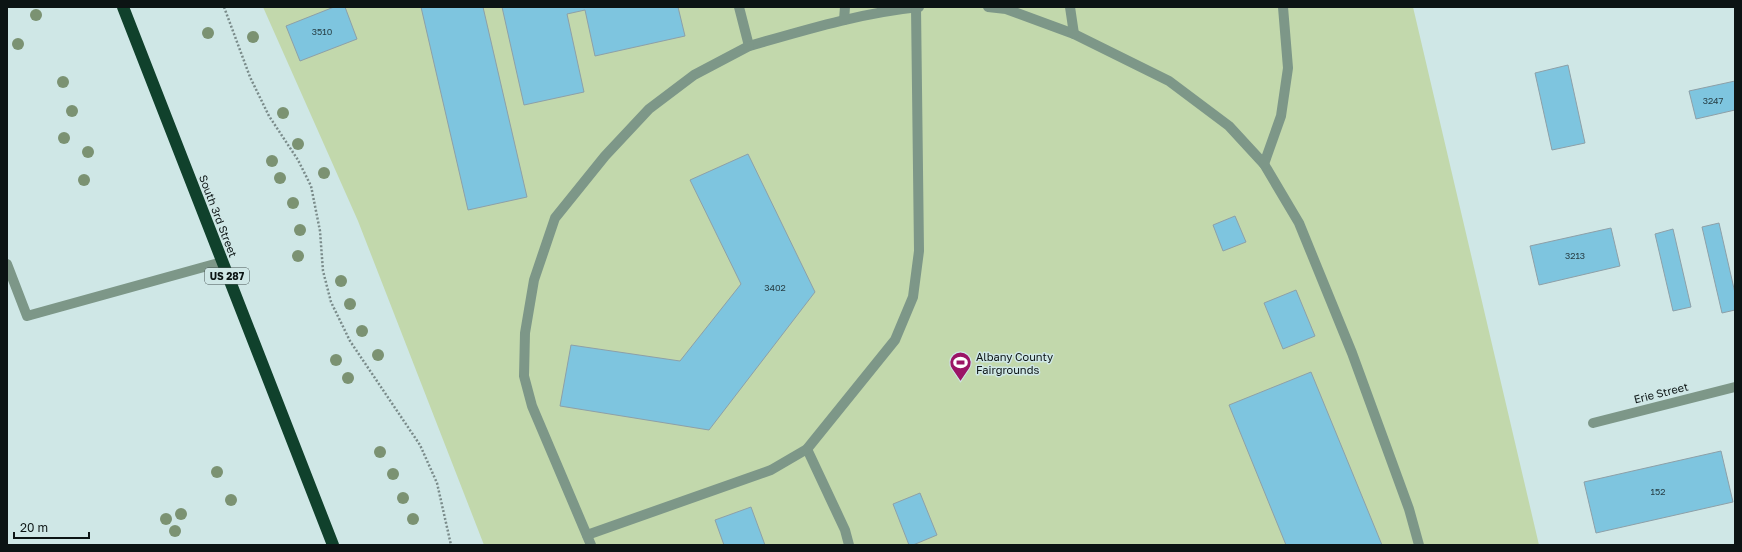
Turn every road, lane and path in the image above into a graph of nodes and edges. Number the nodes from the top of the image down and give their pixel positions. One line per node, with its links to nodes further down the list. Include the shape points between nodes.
1 (123, 7): 14 (highway, South 3rd Street / US 287)
2 (224, 7): 21 (path, via 250,77 311,186 320,232 322,270 331,302 350,341 420,445 437,483)
3 (739, 7): 12 (street)
4 (845, 7): 10 (street)
5 (916, 7): 6 (street); 10 (street, via 888,10); 18 (street, via 919,251 913,297 895,340)
6 (919, 7)
7 (988, 7): 11 (street, via 1006,9)
8 (1070, 7): 11 (street)
9 (1283, 7): 13 (street, via 1288,68 1280,116)
10 (844, 20): 12 (street, via 814,26)
11 (1074, 34): 13 (street, via 1169,81 1229,126)
12 (749, 46): 19 (street, via 694,75 648,109 605,156 555,218 536,273 525,333 524,376 532,406)
13 (1264, 164): 24 (street, via 1302,230 1352,353 1409,509)
14 (222, 262): 15 (street, via 27,316); 20 (highway, South 3rd Street / US 287)
15 (7, 264)
16 (1735, 387): 17 (street, Erie Street)
17 (1593, 423)
18 (807, 449): 19 (street, via 771,470); 23 (street, via 845,530)
19 (587, 535): 22 (street)
20 (333, 545)
21 (451, 545)
22 (591, 545)
23 (849, 545)
24 (1419, 545)

